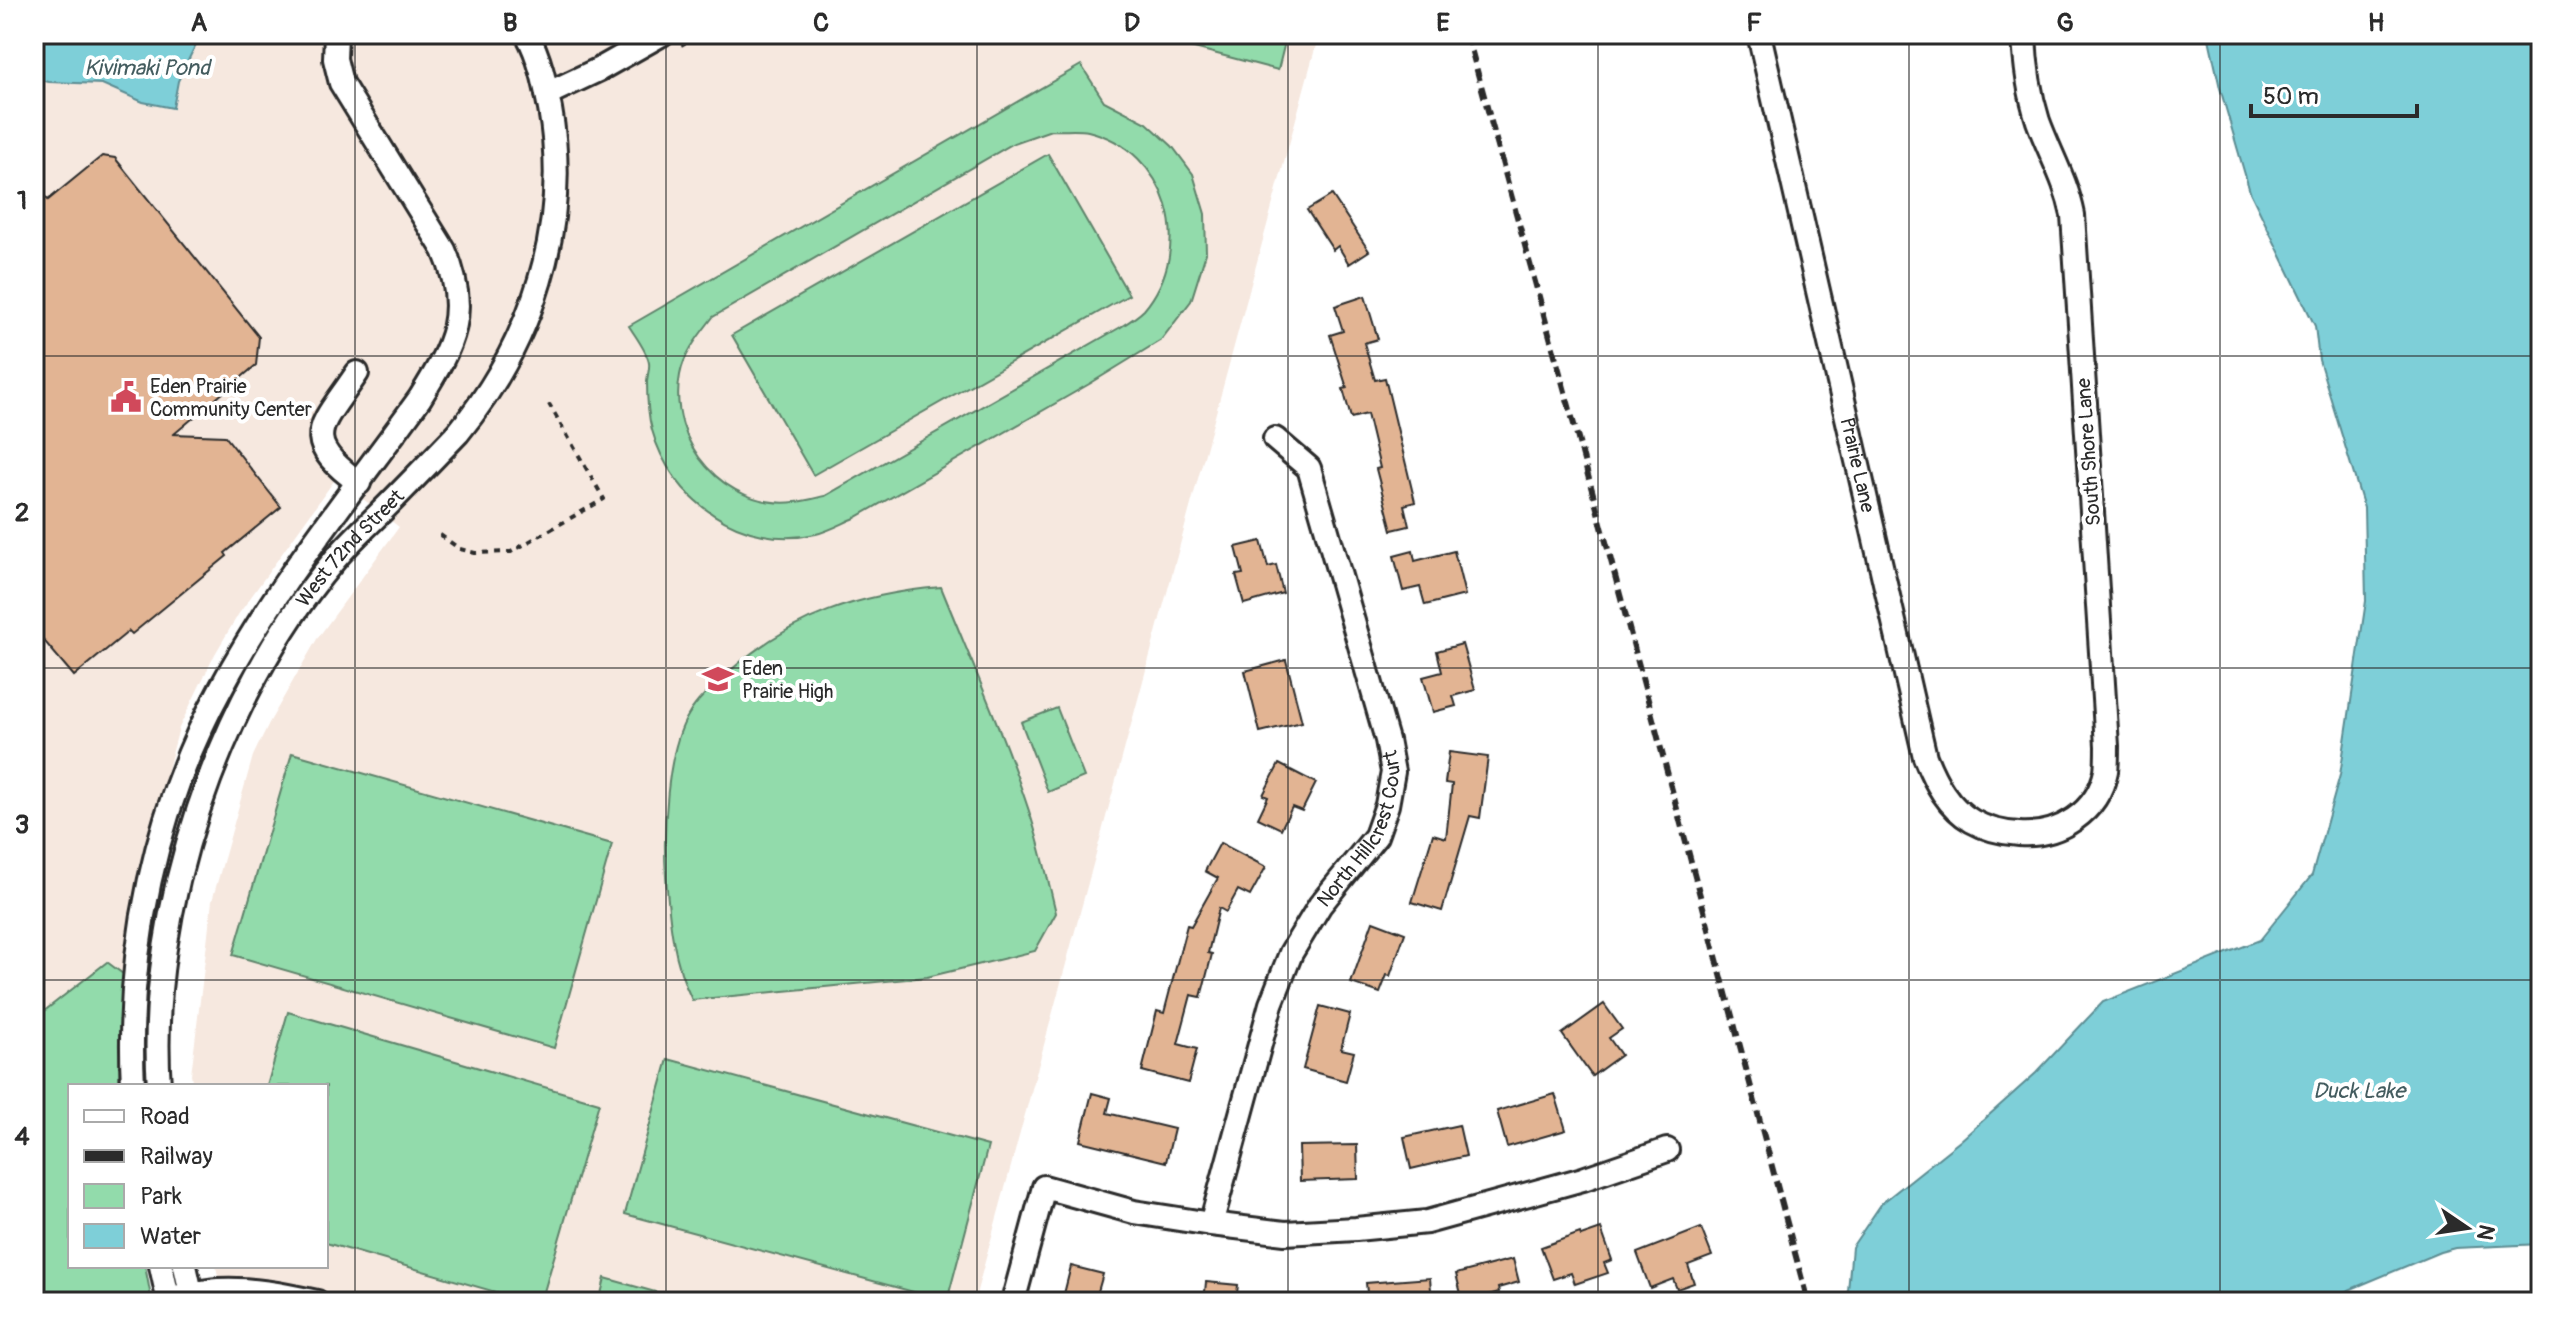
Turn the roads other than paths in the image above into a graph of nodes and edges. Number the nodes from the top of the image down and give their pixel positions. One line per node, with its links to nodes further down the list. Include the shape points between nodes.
1 (336, 34): 9 (street, West 72nd Street, via 341,83 444,250 457,302 454,334 440,366)
2 (527, 34): 6 (street, West 72nd Street)
3 (662, 34): 6 (street)
4 (1759, 34): 10 (street, Prairie Lane, via 1925,757 1935,782 1971,821)
5 (2024, 34): 10 (street, South Shore Lane, via 2038,121 2068,188 2073,215 2107,746 2106,772 2096,797 2057,831)
6 (547, 94): 12 (street, West 72nd Street, via 556,150 554,208 545,266 505,366 476,411 330,565 280,636 200,802 169,918 160,997)
7 (357, 373): 9 (street, via 323,424 321,442 332,462)
8 (1275, 439): 14 (street, North Hillcrest Court, via 1309,468 1393,772 1376,836 1320,905 1291,953 1271,1004)
9 (359, 483): 11 (street, West 72nd Street, via 259,622 183,769 153,866 138,943)
10 (2031, 835)
11 (133, 1084)
12 (159, 1084)
13 (1667, 1150): 14 (street, via 1427,1222 1285,1233)
14 (1211, 1224): 20 (street, via 1134,1212 1044,1187)
15 (161, 1268): 18 (street)
16 (185, 1268): 17 (street)
17 (192, 1298): 18 (street); 19 (street, via 217,1290)
18 (168, 1300)
19 (317, 1302)
20 (1013, 1302)

